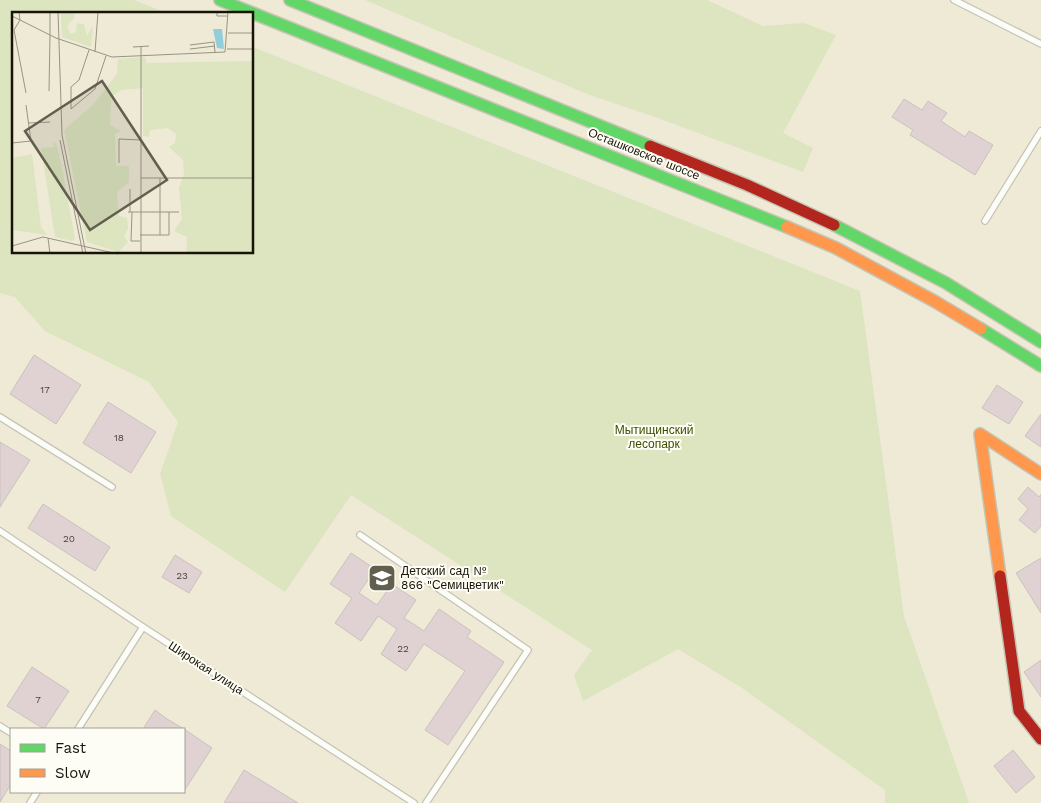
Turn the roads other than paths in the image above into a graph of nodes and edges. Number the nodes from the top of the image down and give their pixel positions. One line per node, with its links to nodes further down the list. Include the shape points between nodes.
1 (220, 0): 4 (main road, Осташковское шоссе)
2 (290, 0): 9 (main road, Осташковское шоссе, via 756,189 845,230 946,283)
3 (954, 0): 6 (lane)
4 (250, 12)
5 (254, 14): 10 (main road, Осташковское шоссе, via 836,248 934,300)
6 (1041, 44)
7 (1041, 131): 8 (lane)
8 (986, 221)
9 (1041, 342)
10 (1041, 366)
11 (0, 417): 13 (lane)
12 (1041, 474): 18 (main road, via 980,434 1019,711)
13 (112, 487)
14 (0, 531): 16 (lane, Широкая улица)
15 (360, 535): 20 (lane, via 528,650)
16 (143, 627): 17 (lane); 19 (lane, Широкая улица)
17 (79, 728)
18 (1041, 739)
19 (414, 803)
20 (426, 803)

